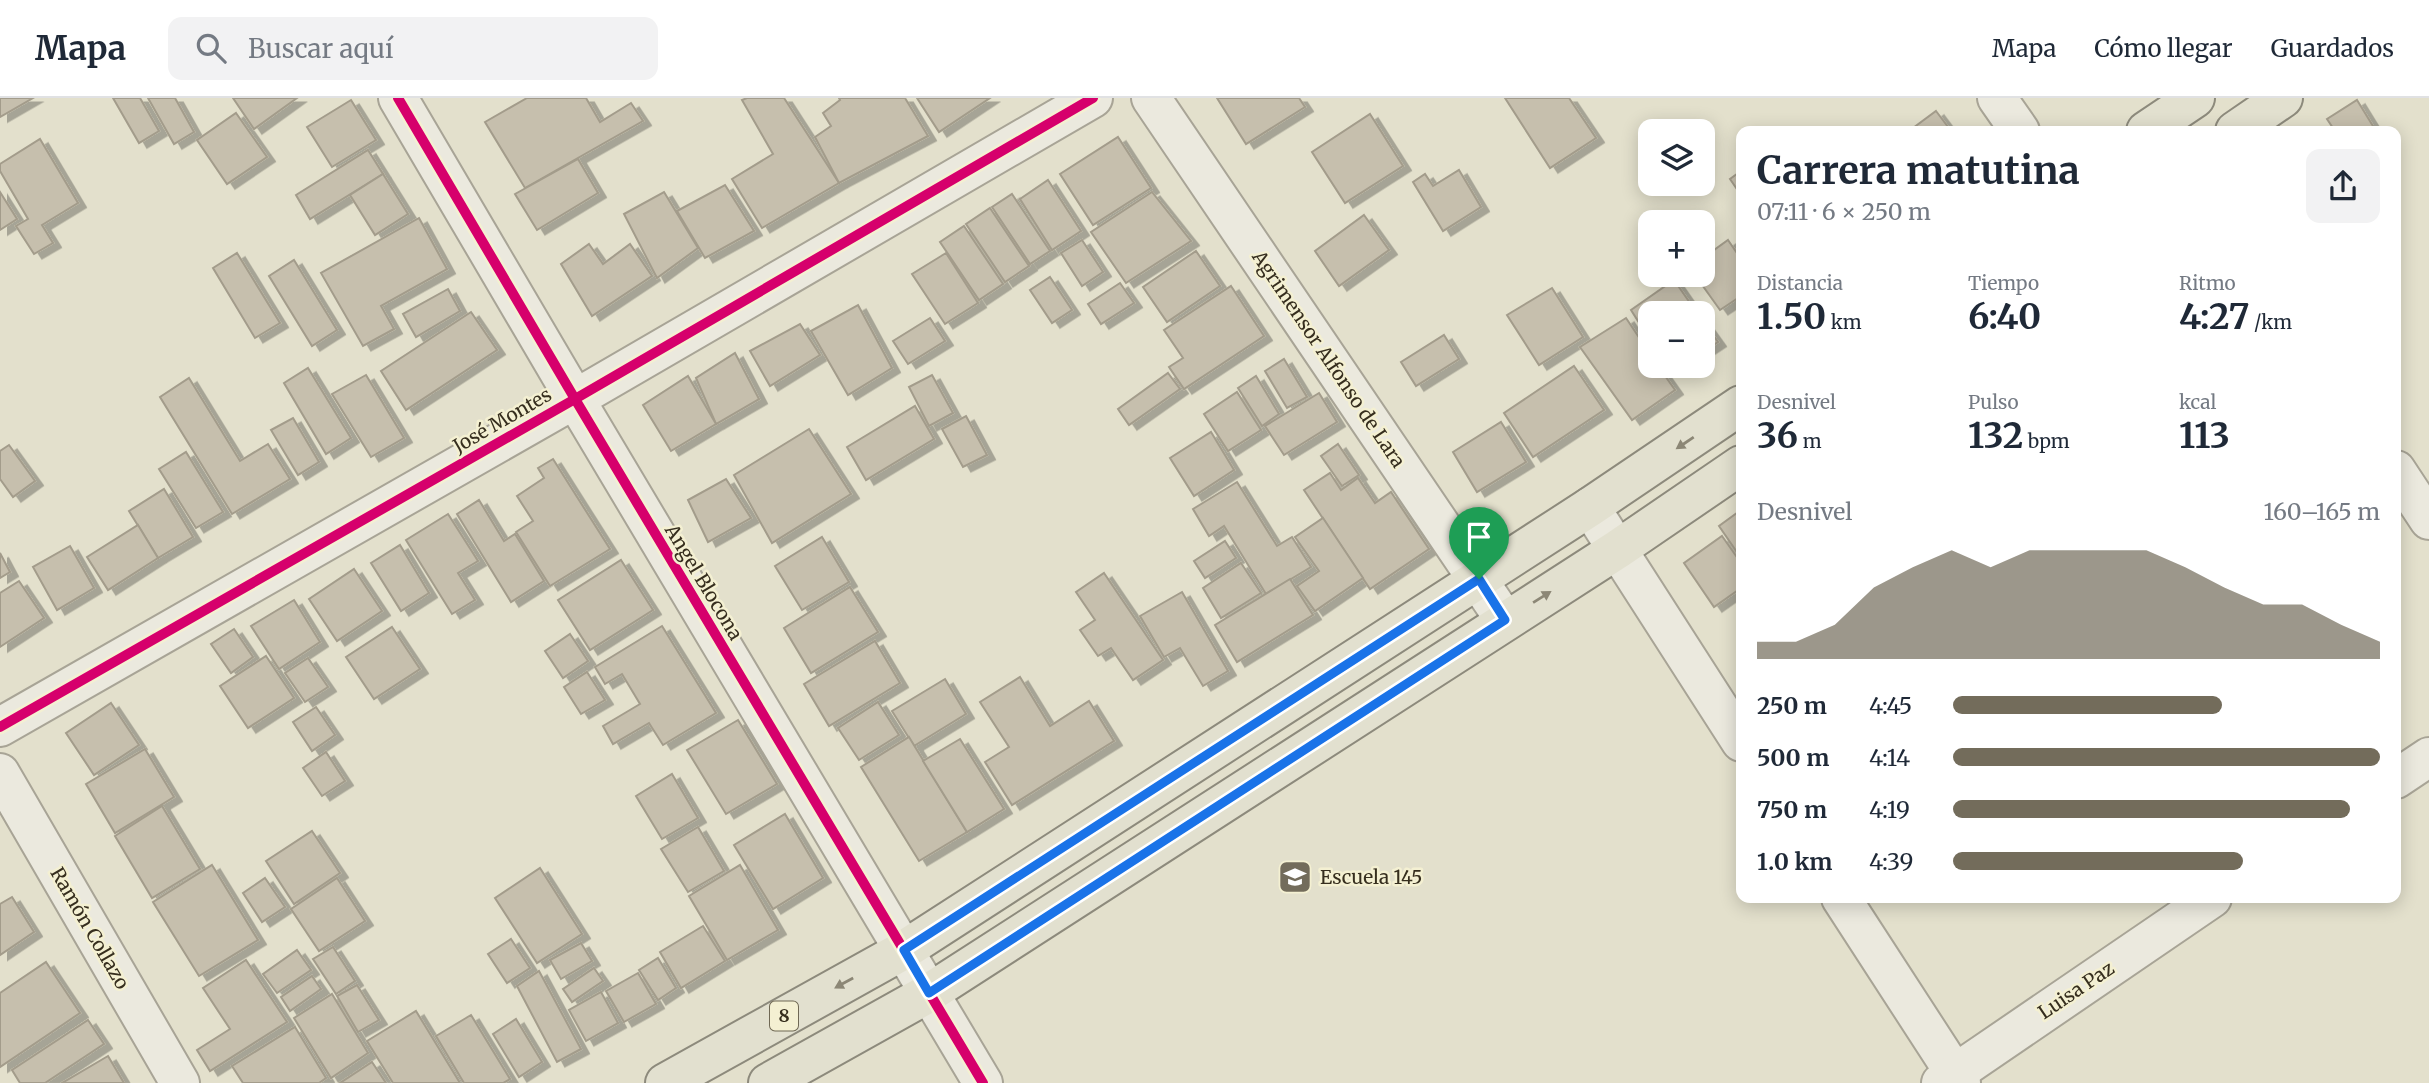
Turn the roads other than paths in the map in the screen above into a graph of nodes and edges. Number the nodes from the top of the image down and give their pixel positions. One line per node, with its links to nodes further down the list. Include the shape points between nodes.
1 (398, 98): 10 (street, Angel Blocona)
2 (1093, 98): 10 (street, José Montes)
3 (1151, 98): 17 (street, Agrimensor Alfonso de Lara)
4 (1997, 98): 7 (street)
5 (2195, 98): 8 (main road)
6 (2283, 98): 9 (main road)
7 (2017, 126)
8 (2161, 126)
9 (2242, 126)
10 (575, 399): 19 (street, José Montes); 26 (street, Angel Blocona)
11 (1736, 408): 14 (main road, 8, one-way to 14)
12 (1736, 468): 16 (main road)
13 (2401, 478): 15 (street)
14 (1590, 508): 16 (street); 17 (main road, 8)
15 (2429, 520)
16 (1618, 550): 18 (main road, one-way to 16); 20 (street)
17 (1479, 579): 18 (street, Agrimensor Alfonso de Lara); 26 (main road, 8)
18 (1505, 620): 27 (main road)
19 (0, 727)
20 (1736, 734)
21 (2429, 757): 23 (street)
22 (0, 773): 29 (street, Ramón Collazo)
23 (2401, 776)
24 (1844, 903): 28 (street)
25 (2205, 903): 28 (street, Luisa Paz)
26 (904, 950): 27 (street, Angel Blocona); 30 (main road, 8, one-way to 30)
27 (929, 993): 31 (main road); 32 (street, Angel Blocona)
28 (1952, 1080)
29 (180, 1083)
30 (665, 1083)
31 (768, 1083)
32 (983, 1083)

